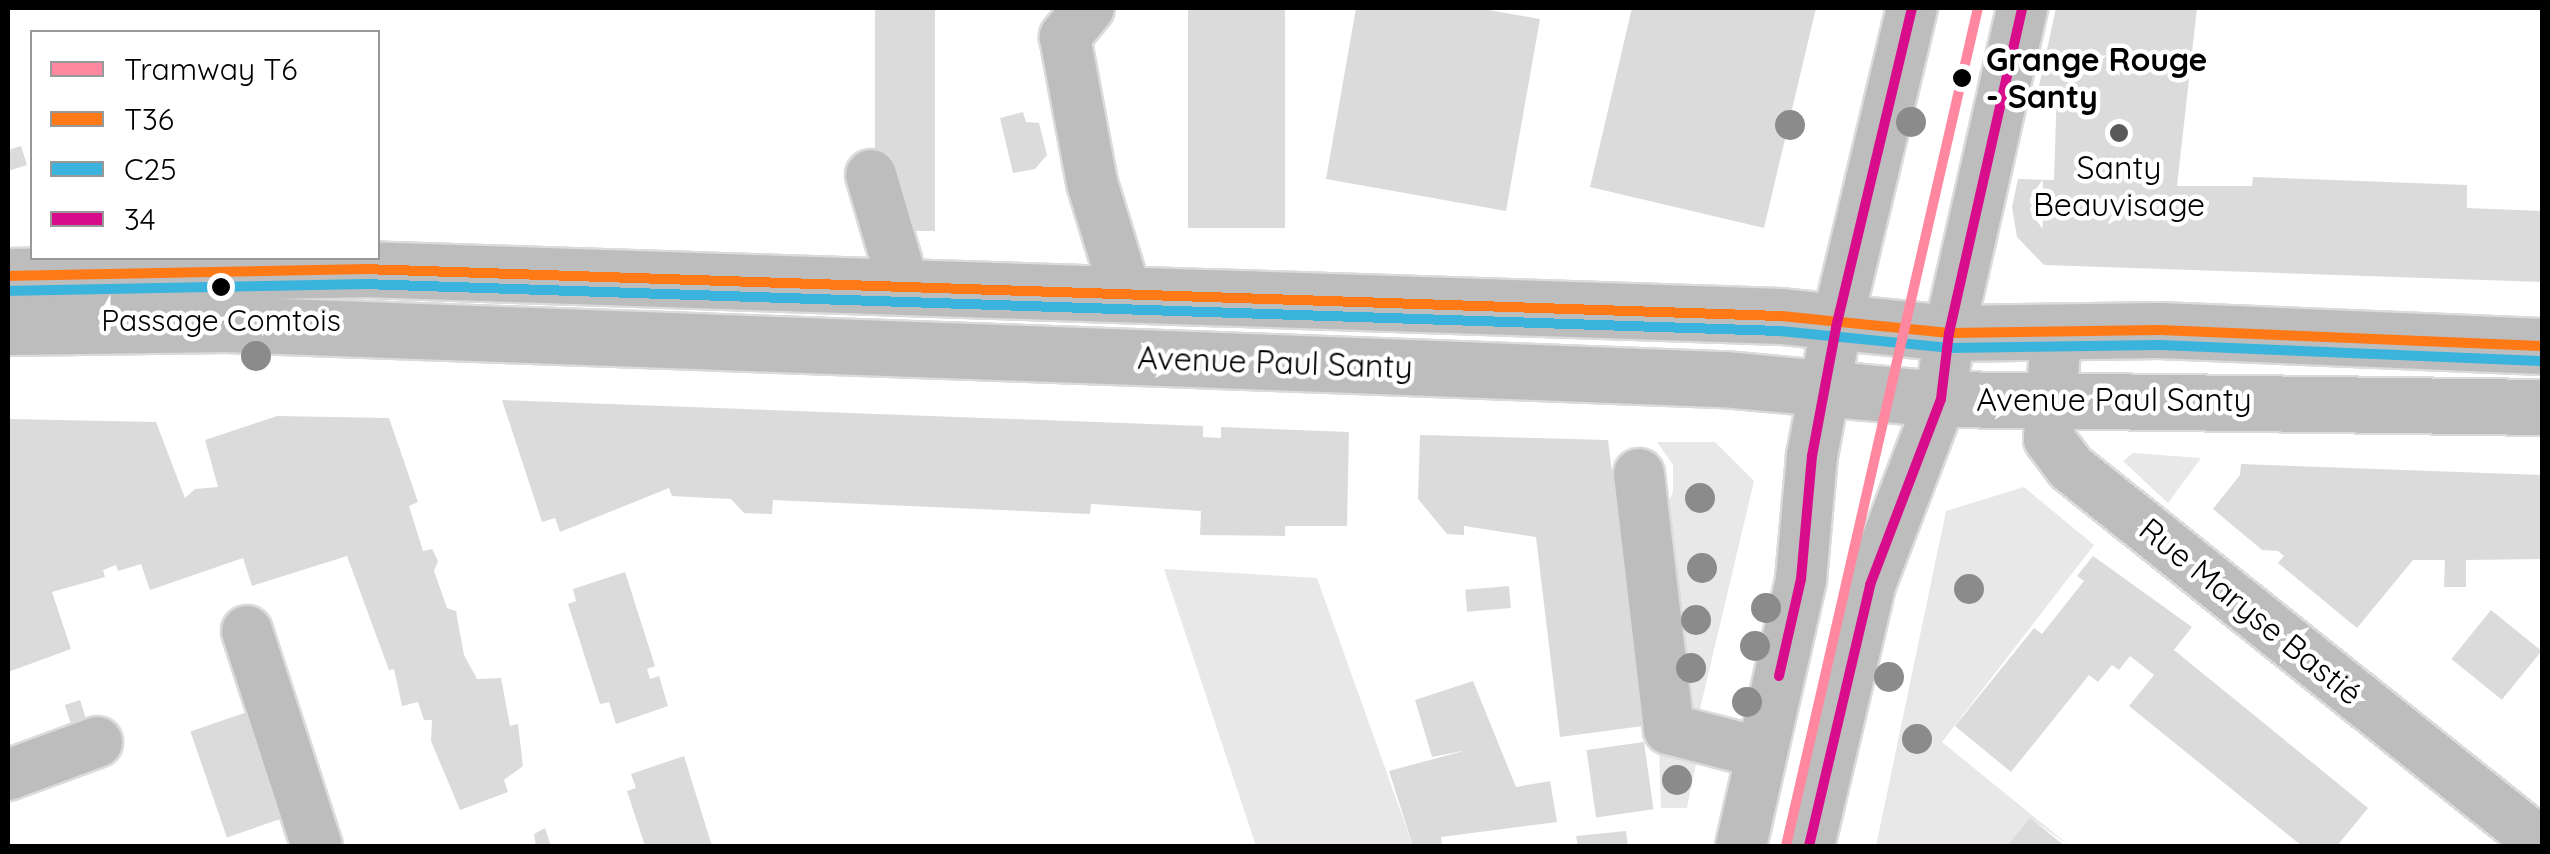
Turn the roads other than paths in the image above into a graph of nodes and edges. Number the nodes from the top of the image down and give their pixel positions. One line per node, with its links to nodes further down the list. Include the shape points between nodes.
1 (1912, 8): 9 (street)
2 (2022, 8): 11 (street)
3 (1064, 17): 7 (street, via 1092,183)
4 (871, 175): 6 (street)
5 (8, 276): 6 (main road, Avenue Paul Santy, via 363,269)
6 (904, 287): 7 (main road, Avenue Paul Santy)
7 (1126, 294): 8 (main road, Avenue Paul Santy)
8 (1427, 304): 9 (main road, Avenue Paul Santy); 14 (main road, via 1425,332)
9 (1837, 323): 11 (main road, Avenue Paul Santy); 15 (street)
10 (8, 327): 14 (main road, Avenue Paul Santy, via 226,324)
11 (1949, 333): 12 (main road, Avenue Paul Santy); 16 (street)
12 (2056, 333): 13 (main road, Avenue Paul Santy, via 2160,330); 17 (street, Rue Maryse Bastié)
13 (2542, 346)
14 (1402, 367): 15 (main road, Avenue Paul Santy)
15 (1825, 386): 16 (main road, Avenue Paul Santy); 22 (street, via 1802,579)
16 (1941, 399): 17 (main road, Avenue Paul Santy); 27 (street, via 1870,585)
17 (2049, 399): 18 (main road, Avenue Paul Santy); 24 (street, Rue Maryse Bastié, via 2048,439 2071,468)
18 (2542, 407)
19 (1640, 474): 22 (street, via 1670,728)
20 (247, 631): 25 (street)
21 (97, 742): 23 (street)
22 (1761, 754): 26 (street)
23 (8, 775)
24 (2542, 844)
25 (317, 846)
26 (1741, 846)
27 (1809, 846)

